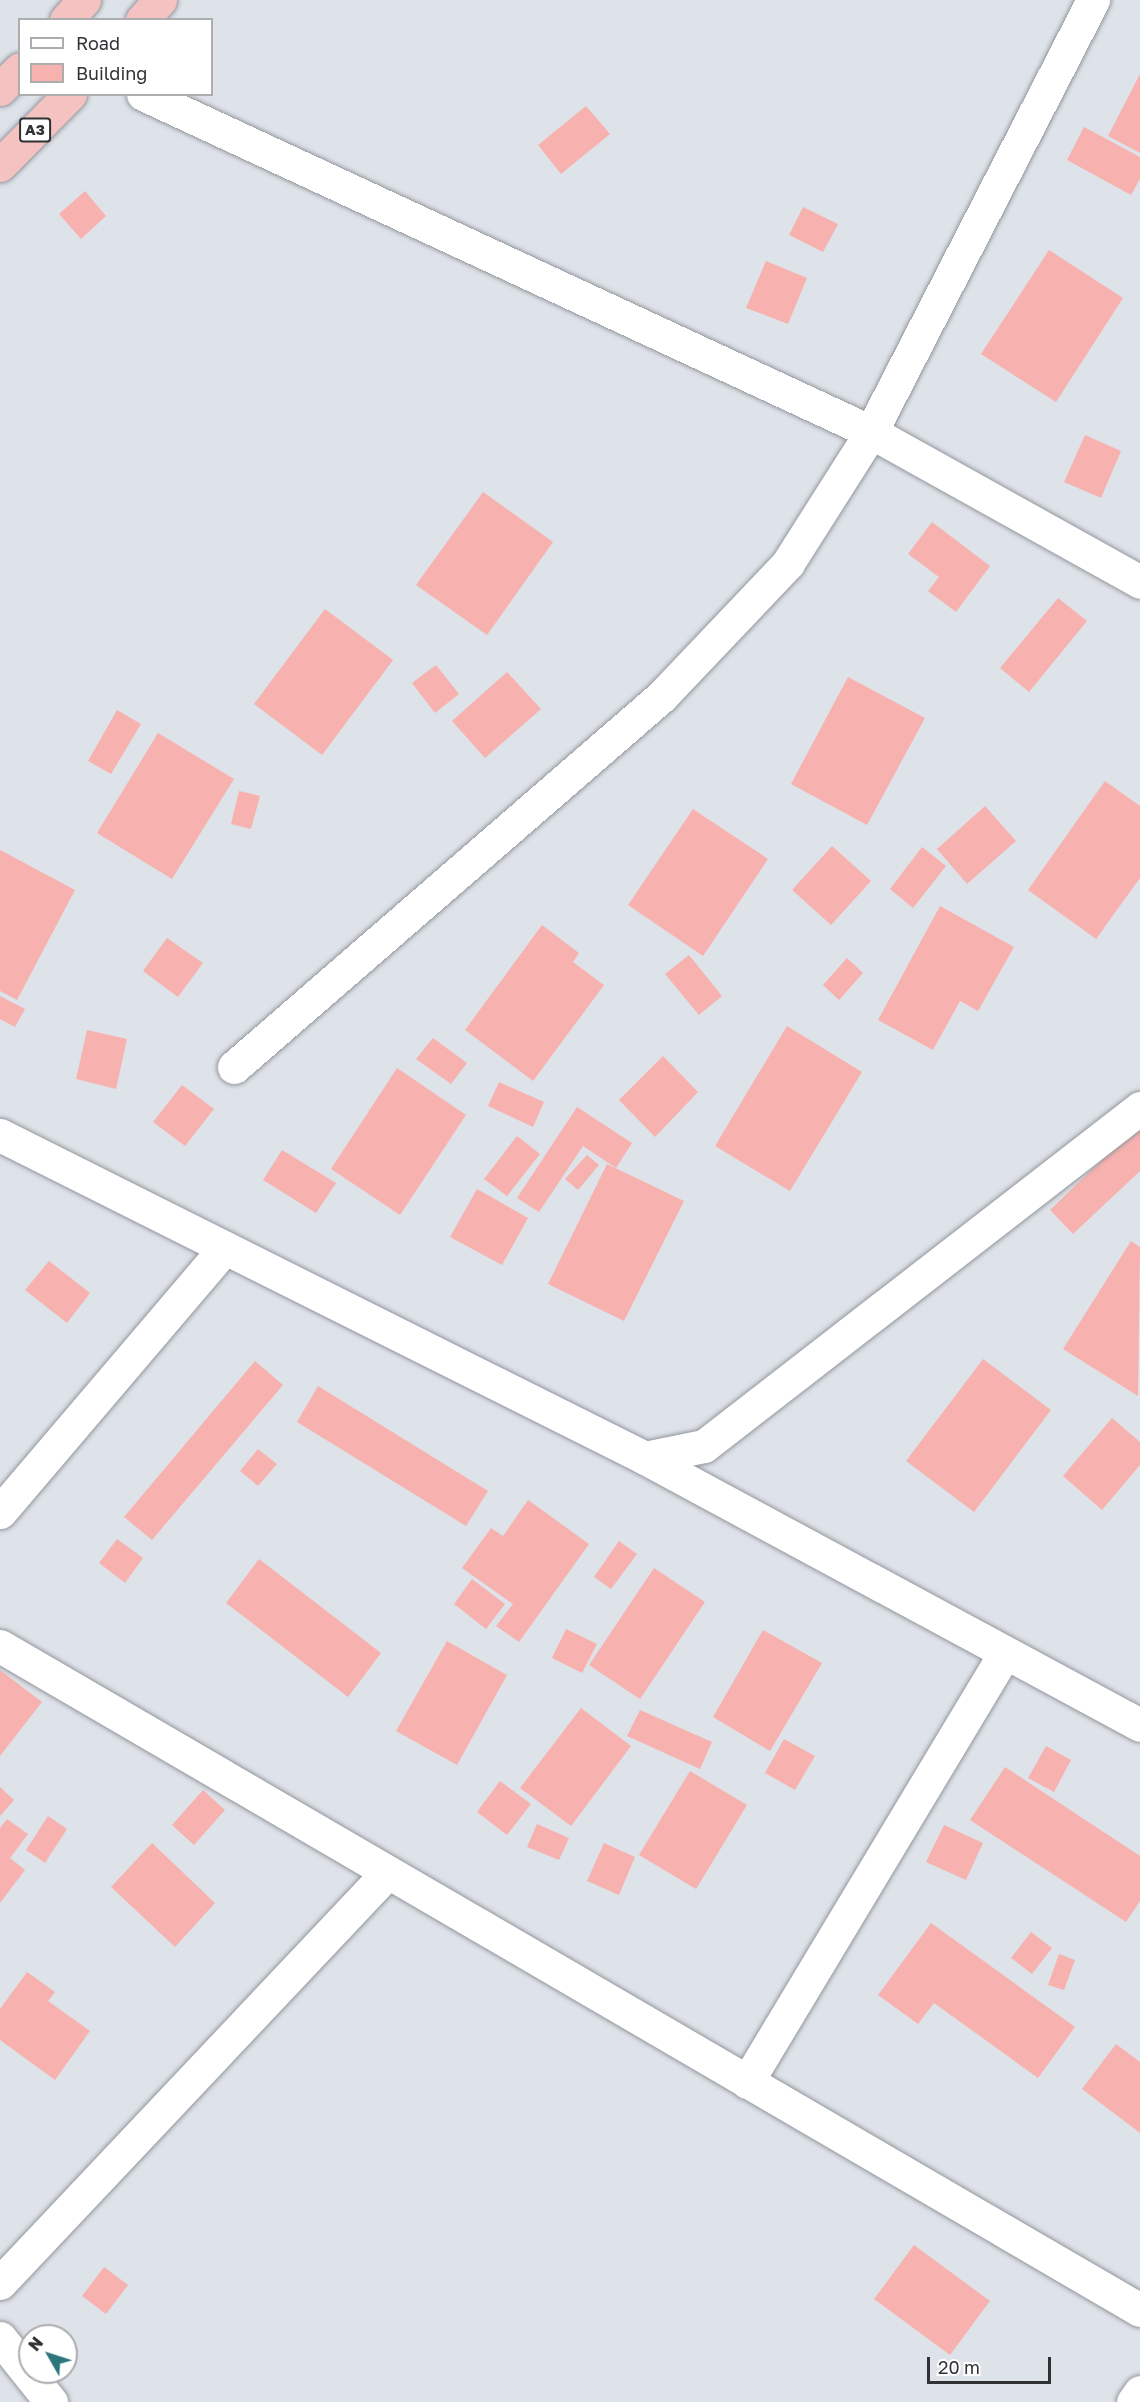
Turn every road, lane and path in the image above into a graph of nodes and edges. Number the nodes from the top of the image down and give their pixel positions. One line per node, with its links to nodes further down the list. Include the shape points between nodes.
1 (84, 0): 4 (highway)
2 (160, 0): 5 (highway)
3 (1094, 0): 11 (street)
4 (68, 18)
5 (144, 18)
6 (18, 71): 7 (highway)
7 (0, 89)
8 (68, 96): 10 (highway, A3)
9 (147, 96): 11 (street)
10 (0, 165)
11 (871, 432): 12 (street); 13 (street, via 788,563 662,696)
12 (1140, 582)
13 (234, 1067)
14 (1140, 1108): 17 (street, via 704,1446)
15 (0, 1135): 16 (street)
16 (225, 1248): 17 (street); 18 (street)
17 (645, 1458): 20 (street)
18 (0, 1512)
19 (0, 1646): 22 (street)
20 (1004, 1655): 21 (street); 23 (street)
21 (1140, 1725)
22 (388, 1872): 23 (street); 24 (street)
23 (747, 2082): 25 (street)
24 (0, 2283)
25 (1140, 2310)
26 (0, 2338): 28 (street)
27 (1140, 2392): 29 (street)
28 (51, 2402)
29 (1133, 2402)

